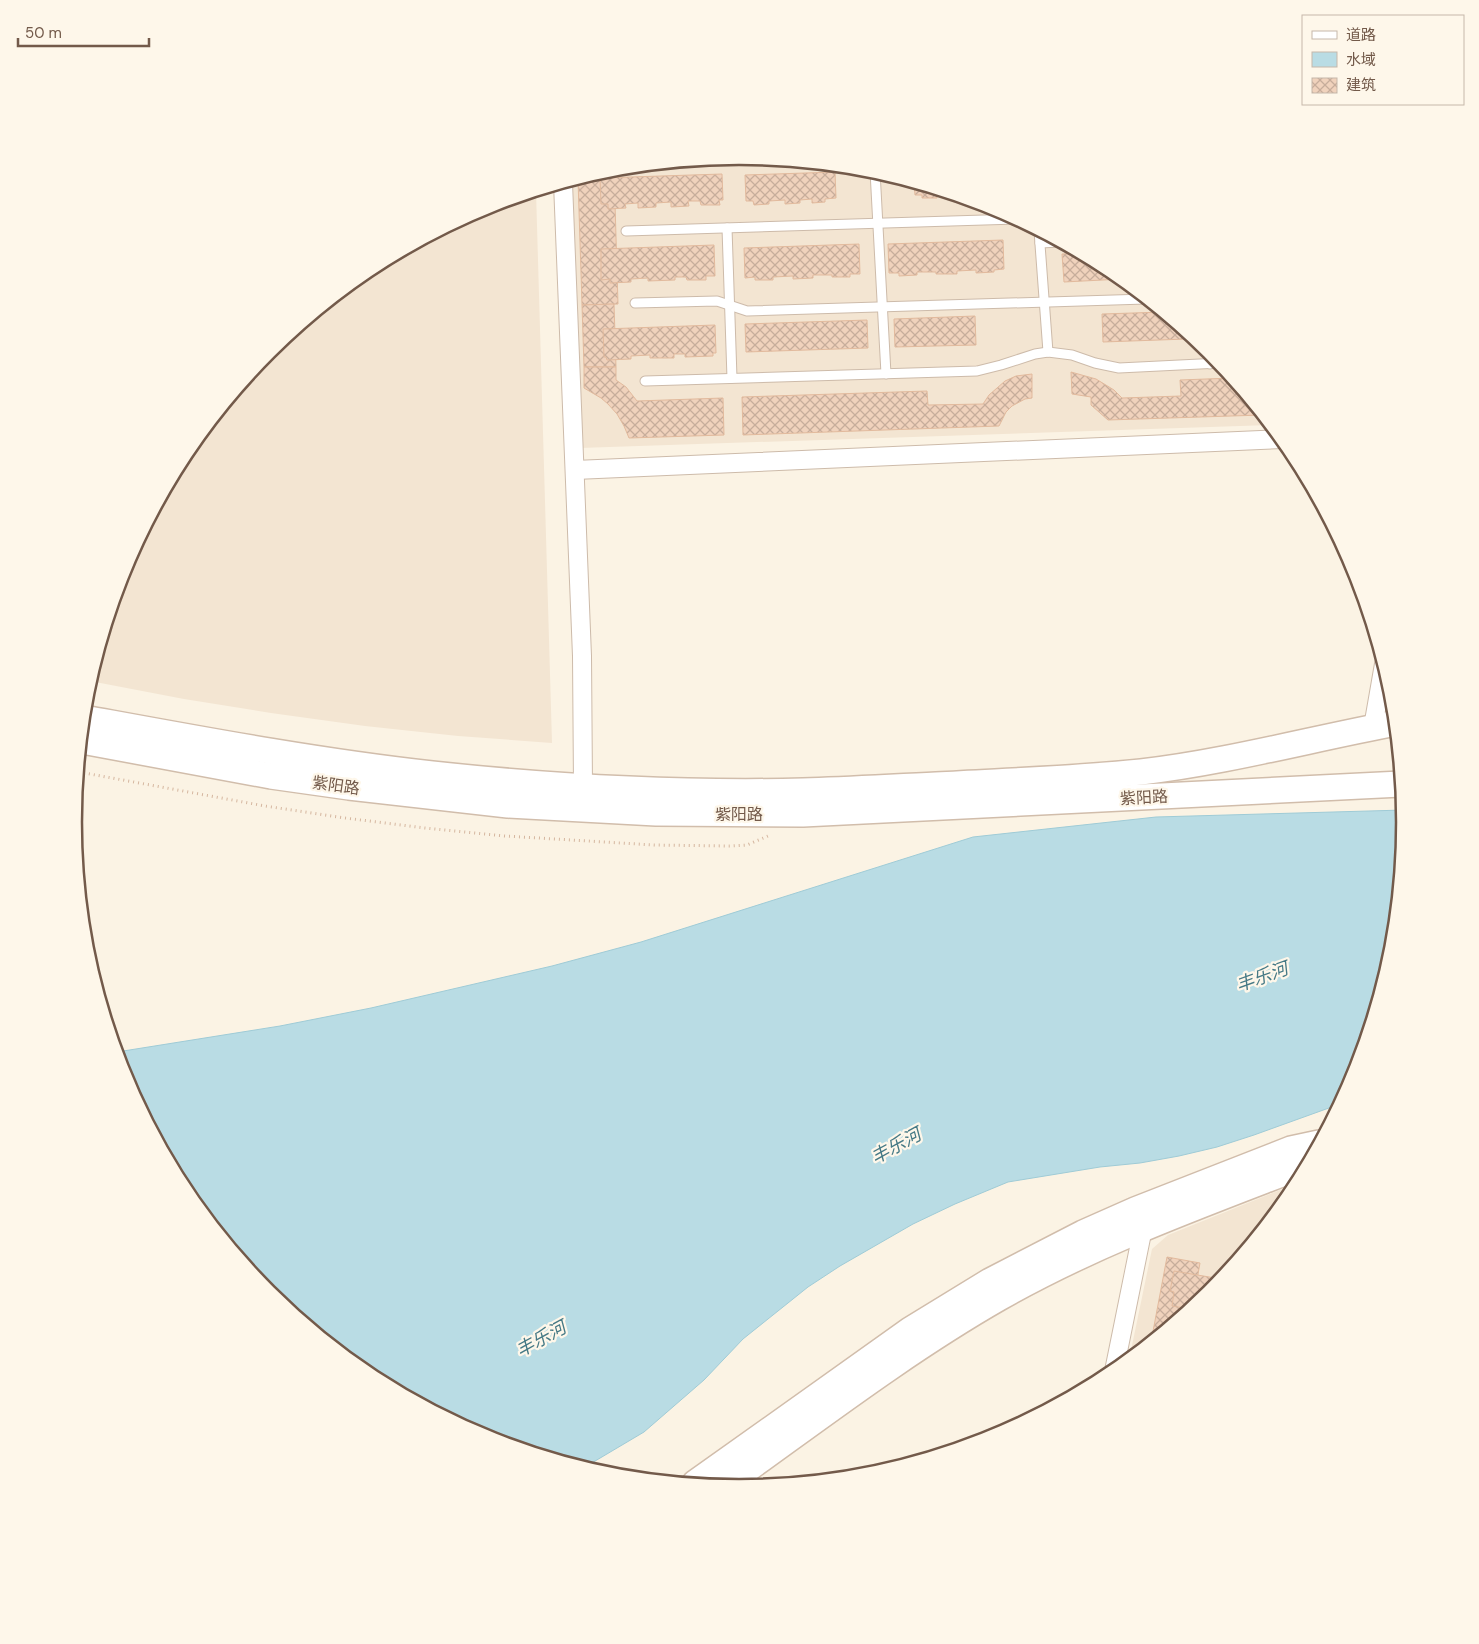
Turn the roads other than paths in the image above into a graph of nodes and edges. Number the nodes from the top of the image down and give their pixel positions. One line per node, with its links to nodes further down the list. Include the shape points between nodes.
1 (875, 180): 4 (lane)
2 (563, 189): 21 (street)
3 (1001, 219): 4 (lane)
4 (878, 223): 5 (lane); 14 (lane)
5 (727, 228): 6 (lane); 13 (lane)
6 (626, 231)
7 (1040, 238): 8 (lane)
8 (1040, 243): 9 (lane); 11 (lane)
9 (1048, 243)
10 (1137, 299): 11 (lane)
11 (1044, 302): 14 (lane); 15 (lane)
12 (635, 303): 13 (lane, via 717,301)
13 (730, 306): 14 (lane, via 747,311); 18 (lane)
14 (882, 307): 17 (lane)
15 (1048, 352): 16 (lane, via 1119,368); 17 (lane, via 977,371)
16 (1210, 364)
17 (886, 374): 18 (lane)
18 (732, 378): 19 (lane)
19 (645, 381)
20 (1273, 439): 21 (street)
21 (575, 470): 27 (street)
22 (1384, 694): 24 (street)
23 (91, 719): 27 (main road, 紫阳路, via 353,764 490,780)
24 (1384, 725): 27 (main road, 紫阳路, via 1237,757 1091,776 803,791)
25 (87, 742): 26 (main road, 紫阳路, via 350,788 508,805 656,813 810,814)
26 (1395, 784)
27 (583, 786)
28 (1312, 1145): 32 (main road, via 1292,1149 1136,1210 1006,1272 910,1330)
29 (1292, 1177): 30 (main road)
30 (1143, 1228): 31 (street); 33 (main road, via 1040,1276 960,1322 921,1346)
31 (1116, 1360)
32 (702, 1478)
33 (734, 1479)

